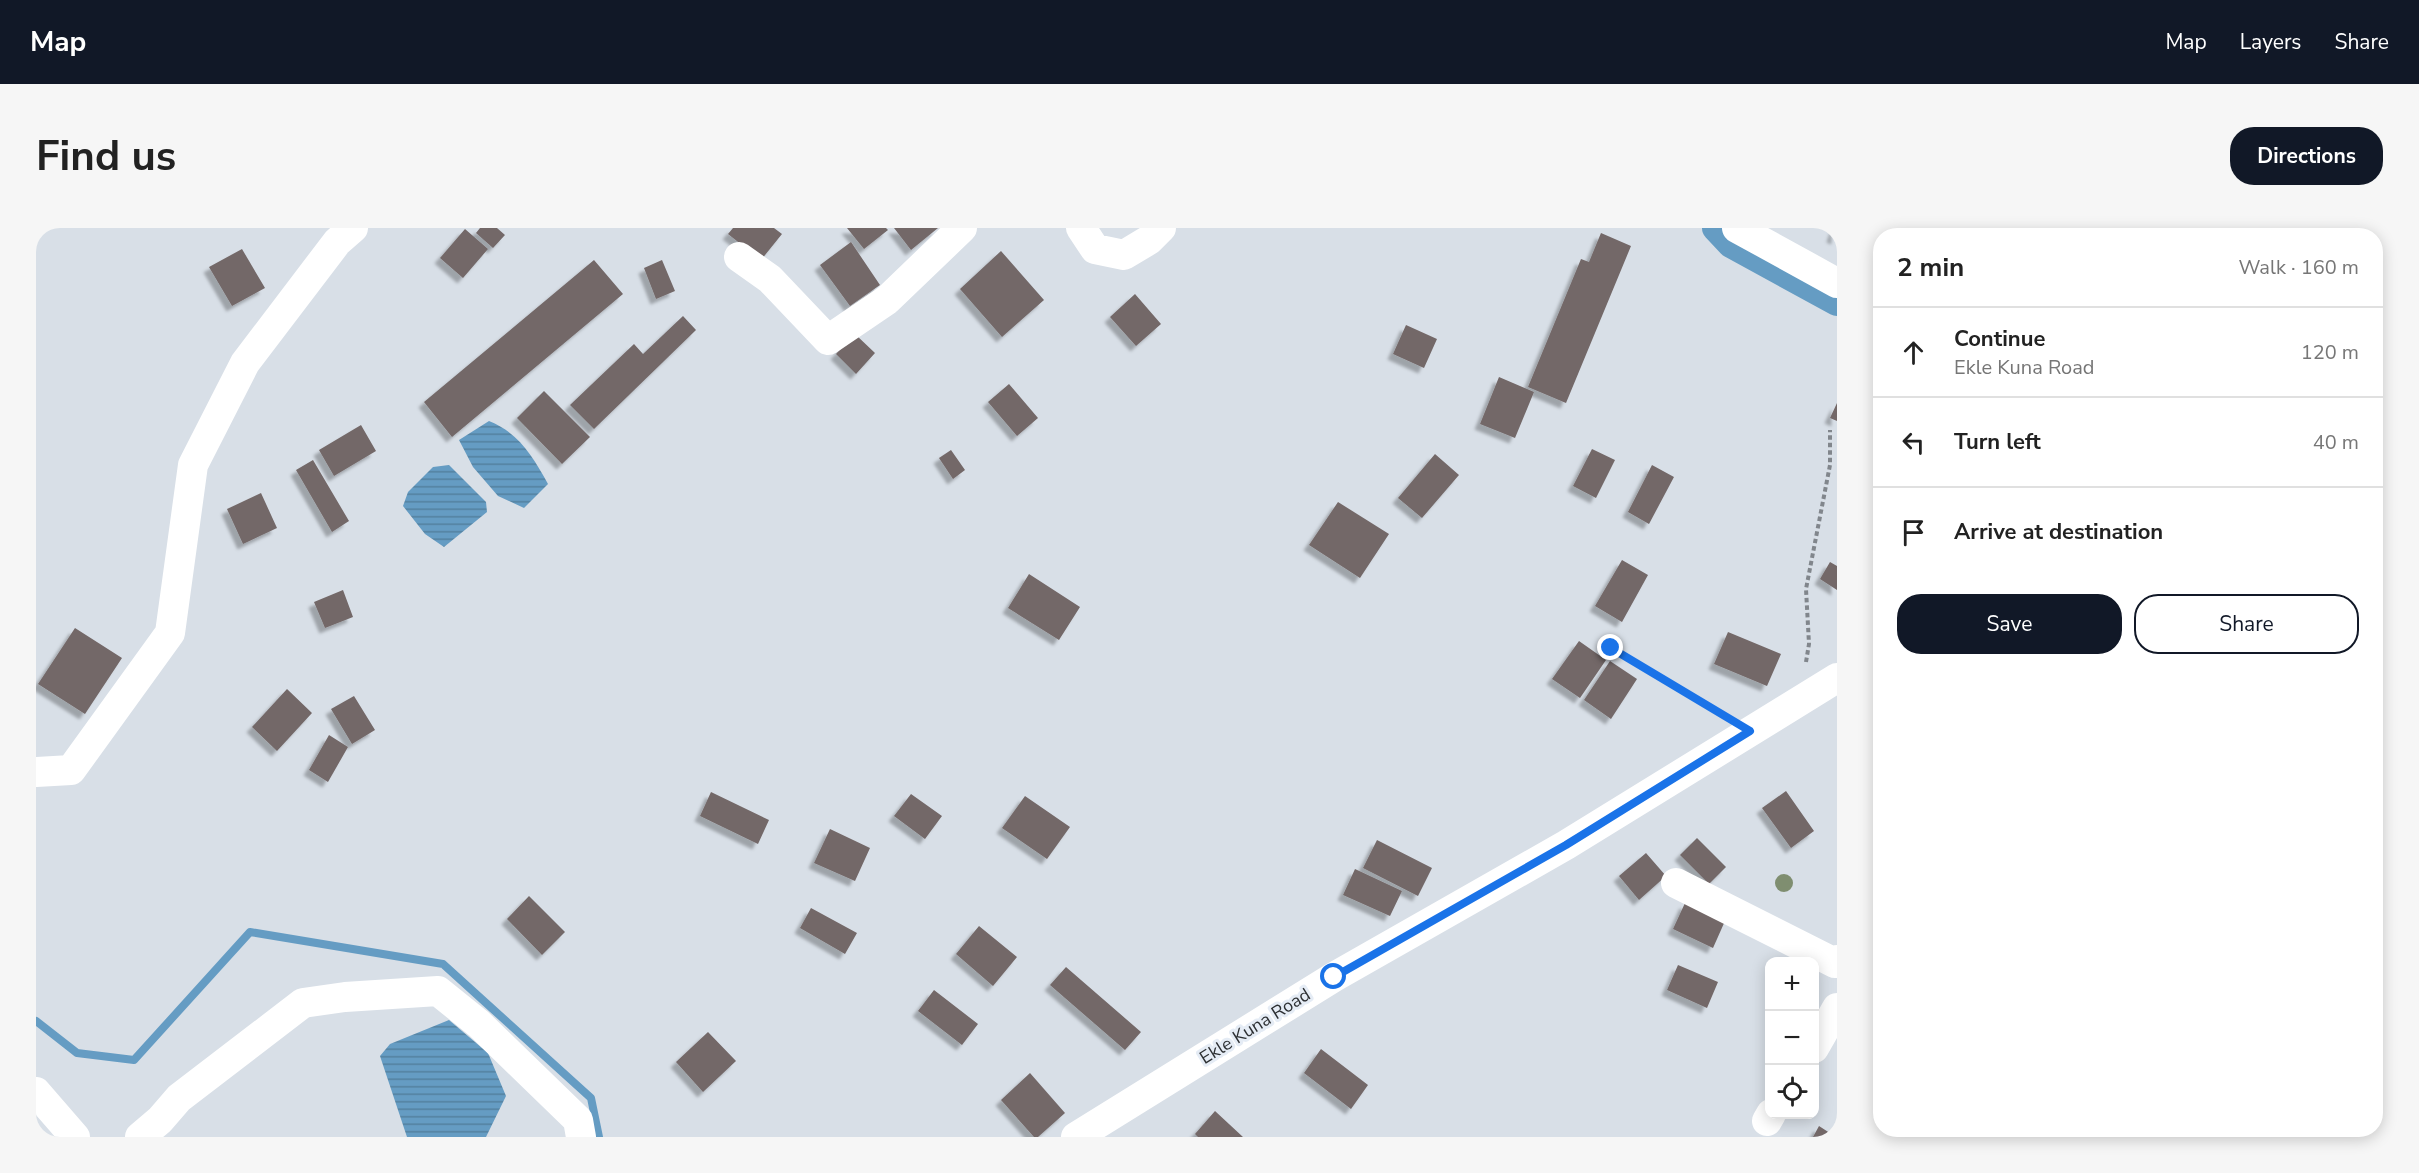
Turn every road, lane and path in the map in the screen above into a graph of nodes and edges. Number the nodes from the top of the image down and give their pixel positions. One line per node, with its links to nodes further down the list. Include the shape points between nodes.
1 (353, 228): 13 (street, via 337,242 245,363 194,465 170,633 71,770)
2 (962, 228): 6 (street, via 887,300 828,340 770,279)
3 (1081, 228): 4 (street, via 1095,249 1124,255)
4 (1161, 228)
5 (1737, 228): 7 (street)
6 (740, 257)
7 (1837, 283)
8 (1830, 430): 10 (path, via 1830,465 1806,589 1809,644)
9 (1611, 648): 12 (path)
10 (1805, 668)
11 (1837, 678): 12 (street, Ekle Kuna Road)
12 (1750, 731): 22 (street, Ekle Kuna Road, via 1566,845 1334,977)
13 (36, 772)
14 (1676, 883): 15 (street)
15 (1836, 965)
16 (1837, 1008): 17 (street)
17 (1819, 1041)
18 (36, 1092): 19 (street)
19 (75, 1137)
20 (140, 1137): 21 (street, via 179,1098 303,1003 438,991 479,1024 578,1120)
21 (581, 1137)
22 (1076, 1137)

